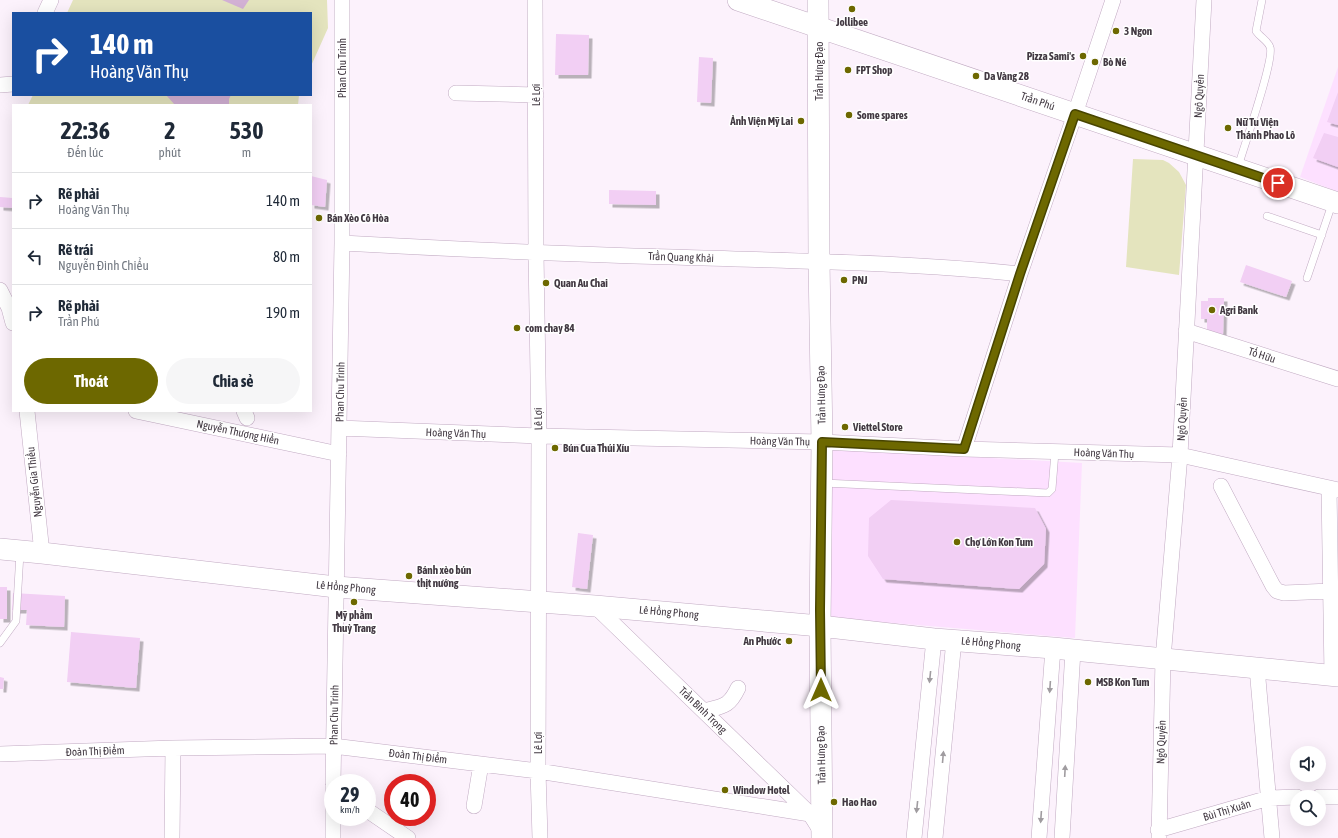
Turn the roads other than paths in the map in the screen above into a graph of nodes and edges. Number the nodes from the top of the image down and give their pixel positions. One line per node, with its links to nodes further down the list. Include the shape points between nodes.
1 (51, 0): 9 (street)
2 (342, 0): 19 (street, Phan Chu Trinh)
3 (535, 0): 12 (street, Lê Lợi)
4 (738, 0): 10 (street, Trần Phú)
5 (818, 0): 10 (street, Trần Hưng Đạo)
6 (1113, 0): 13 (street)
7 (1204, 0): 14 (street, Ngô Quyền)
8 (1262, 0): 15 (lane, via 1256,32 1269,45 1271,52 1263,89)
9 (45, 12)
10 (818, 27): 13 (street, Trần Phú); 21 (street, Trần Hưng Đạo)
11 (456, 93): 12 (street)
12 (536, 95): 20 (street, Lê Lợi)
13 (1075, 114): 14 (street, Trần Phú); 22 (street)
14 (1196, 154): 15 (street, Trần Phú); 26 (street, Ngô Quyền)
15 (1237, 169): 16 (street, Trần Phú)
16 (1336, 203): 18 (lane)
17 (1267, 216): 18 (lane)
18 (1322, 235): 23 (lane)
19 (342, 243): 20 (street, Trần Quang Khải); 31 (street, Phan Chu Trinh)
20 (536, 253): 21 (street, Trần Quang Khải); 32 (street, Lê Lợi)
21 (819, 261): 22 (street, Trần Quang Khải); 33 (street, Trần Hưng Đạo)
22 (1020, 274): 34 (street)
23 (1307, 278)
24 (0, 290): 25 (street)
25 (12, 319)
26 (1186, 331): 27 (street, Tố Hữu); 37 (street, Ngô Quyền)
27 (1338, 379)
28 (27, 412): 42 (street, Nguyễn Gia Thiều)
29 (146, 412): 30 (street, Nguyễn Thượng Hiền)
30 (175, 415): 36 (street, Nguyễn Thượng Hiền)
31 (339, 428): 32 (street, Hoàng Văn Thụ); 36 (street, Phan Chu Trinh)
32 (538, 436): 33 (street, Hoàng Văn Thụ); 45 (street, Lê Lợi)
33 (822, 442): 34 (street, Hoàng Văn Thụ); 38 (street, Trần Hưng Đạo)
34 (964, 449): 35 (street, Hoàng Văn Thụ)
35 (1055, 452): 37 (street, Hoàng Văn Thụ); 38 (lane, via 1052,489 1048,493)
36 (339, 454): 43 (street, Phan Chu Trinh)
37 (1180, 455): 40 (street, Hoàng Văn Thụ); 51 (street, Ngô Quyền)
38 (822, 483): 47 (street, Trần Hưng Đạo)
39 (1221, 486): 44 (street, via 1277,591)
40 (1334, 489): 44 (street)
41 (10, 550): 42 (street, Lê Hồng Phong); 49 (lane, via 16,621)
42 (42, 553): 43 (street, Lê Hồng Phong)
43 (336, 587): 45 (street, Lê Hồng Phong); 56 (street, Phan Chu Trinh)
44 (1331, 591): 53 (street)
45 (539, 601): 46 (street, Lê Hồng Phong); 60 (street, Lê Lợi)
46 (595, 606): 47 (street, Lê Hồng Phong); 55 (street, Trần Bình Trọng)
47 (820, 626): 48 (street, Lê Hồng Phong); 71 (street, Trần Hưng Đạo)
48 (944, 639): 50 (street, Lê Hồng Phong); 76 (street, one-way to 76); 77 (street, one-way to 48)
49 (0, 643)
50 (1063, 649): 51 (street, Lê Hồng Phong); 78 (street, one-way to 78); 79 (street, one-way to 50)
51 (1164, 659): 52 (street, Lê Hồng Phong); 70 (street, Ngô Quyền)
52 (1257, 668): 53 (street, Lê Hồng Phong); 65 (street)
53 (1335, 676)
54 (738, 688): 55 (street, via 728,704)
55 (704, 711): 67 (street, Trần Bình Trọng)
56 (333, 746): 57 (street, Đoàn Thị Điểm); 59 (street, Đoàn Thị Điểm); 61 (street, Phan Chu Trinh)
57 (173, 748): 58 (street, Đoàn Thị Điểm); 72 (street)
58 (0, 754)
59 (481, 764): 60 (street, Đoàn Thị Điểm); 66 (street)
60 (538, 771): 67 (street, Đoàn Thị Điểm); 75 (street, Lê Lợi)
61 (333, 774)
62 (1290, 797): 65 (street, Bùi Thị Xuân)
63 (1326, 797): 64 (street)
64 (1338, 797)
65 (1269, 798): 70 (street, Bùi Thị Xuân); 80 (street)
66 (474, 806)
67 (810, 814): 71 (street)
68 (376, 816): 74 (street)
69 (333, 826): 73 (street, Phan Chu Trinh)
70 (1158, 834)
71 (824, 836)
72 (172, 838)
73 (333, 838)
74 (408, 838)
75 (540, 838)
76 (914, 838)
77 (935, 838)
78 (1039, 838)
79 (1062, 838)
80 (1272, 838)

